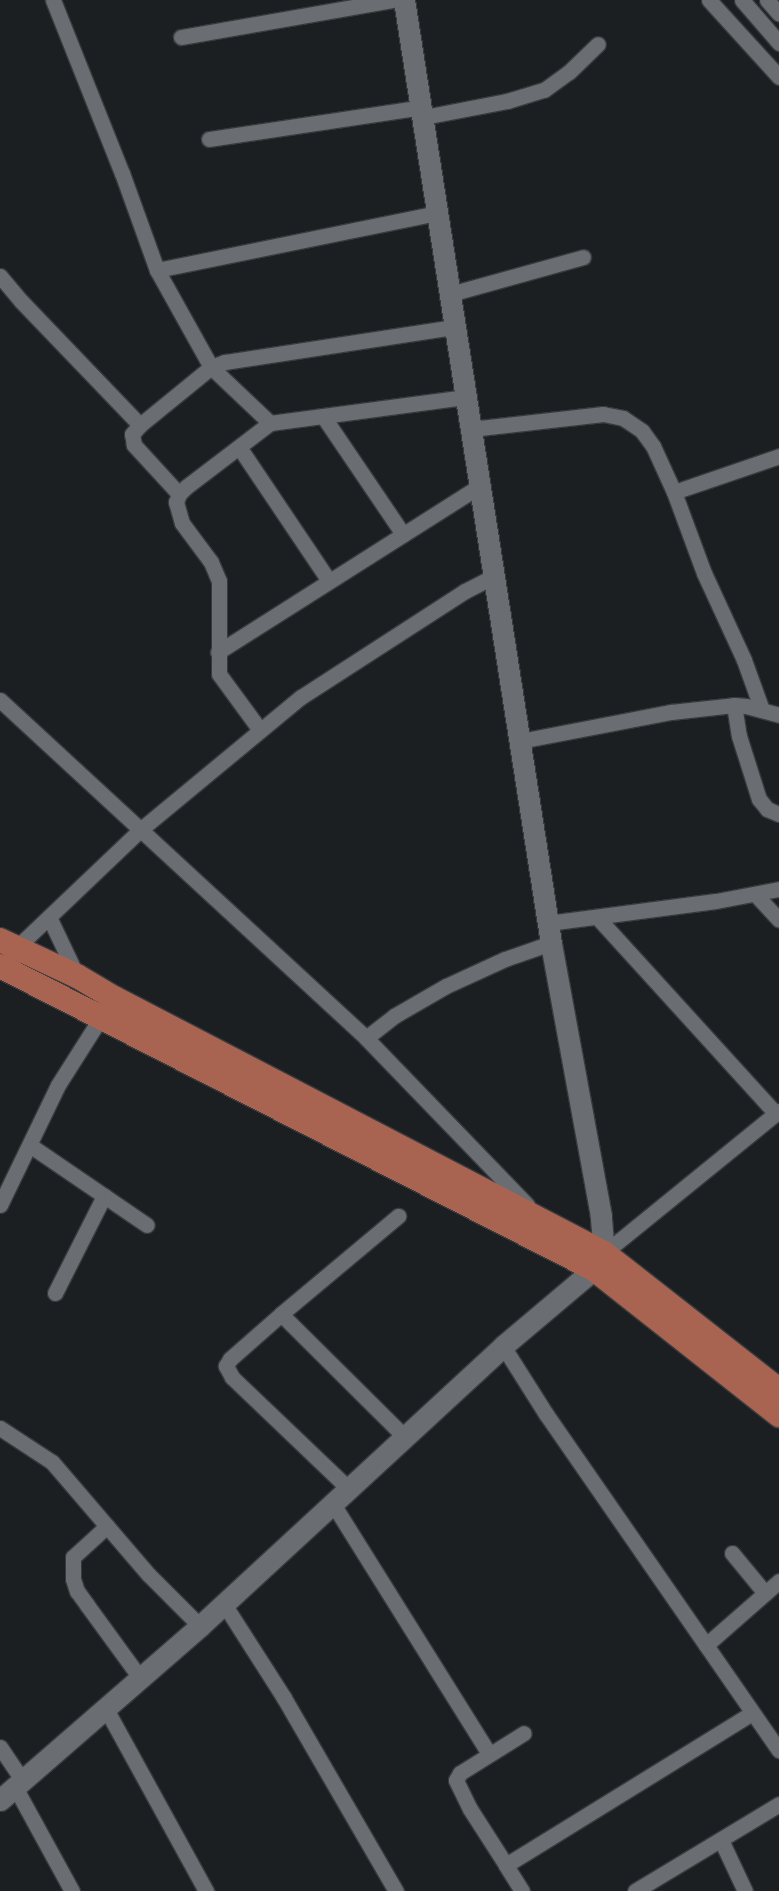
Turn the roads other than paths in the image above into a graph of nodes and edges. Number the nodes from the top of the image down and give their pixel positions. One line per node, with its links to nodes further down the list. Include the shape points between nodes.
1 (53, 0): 16 (street, via 122,173)
2 (392, 0): 8 (street)
3 (404, 0): 12 (main road)
4 (709, 0): 11 (street)
5 (742, 0): 9 (street)
6 (767, 0): 7 (street)
7 (779, 14)
8 (181, 37)
9 (779, 43)
10 (598, 44): 12 (street, via 569,72 544,90 507,101)
11 (779, 77)
12 (423, 112): 13 (street); 14 (main road)
13 (209, 139)
14 (437, 213): 16 (street); 18 (main road)
15 (583, 257): 18 (street)
16 (156, 270): 20 (street)
17 (0, 276): 24 (street)
18 (450, 294): 19 (main road)
19 (455, 326): 20 (street, via 225,362); 21 (main road)
20 (211, 367): 23 (street); 24 (street)
21 (466, 397): 22 (street); 25 (main road)
22 (323, 416): 23 (street); 31 (street)
23 (270, 424): 26 (street)
24 (140, 425): 30 (street, via 132,434 134,445)
25 (471, 429): 28 (main road); 29 (street, via 597,414 618,417 630,422 647,438)
26 (239, 447): 30 (street); 33 (street)
27 (779, 456): 29 (street)
28 (480, 486): 31 (street); 32 (main road)
29 (674, 492): 37 (street, via 704,573 744,660)
30 (179, 494): 34 (street, via 176,502 182,523 211,562 218,581)
31 (403, 534): 33 (street)
32 (494, 576): 39 (street, via 465,591 301,697); 40 (main road)
33 (329, 581): 34 (street)
34 (218, 652): 39 (street, via 219,674)
35 (0, 700): 42 (street)
36 (734, 705): 37 (street); 40 (street, via 671,712); 41 (street, via 739,736 759,799 767,809)
37 (762, 710): 38 (street)
38 (779, 715)
39 (260, 730): 42 (street)
40 (520, 741): 48 (main road)
41 (779, 814)
42 (140, 830): 45 (street); 54 (street)
43 (779, 889): 44 (street)
44 (755, 894): 46 (street); 47 (street)
45 (50, 917): 49 (street); 51 (street)
46 (596, 917): 48 (street); 55 (street)
47 (779, 920)
48 (549, 933): 54 (street, via 446,986 394,1016); 63 (main road, via 601,1216)
49 (8, 944): 50 (street); 51 (main road)
50 (0, 966): 53 (main road)
51 (77, 976): 52 (main road)
52 (114, 998): 53 (street); 57 (main road)
53 (101, 1018): 56 (street, via 58,1085); 57 (main road)
54 (366, 1038): 62 (street, via 514,1194)
55 (778, 1112): 63 (street)
56 (30, 1146): 58 (street); 59 (street)
57 (401, 1159): 62 (main road)
58 (104, 1196): 61 (street); 64 (street)
59 (0, 1205)
60 (398, 1216): 65 (street)
61 (147, 1225)
62 (545, 1233): 63 (main road)
63 (599, 1261): 66 (main road); 67 (main road); 68 (main road)
64 (55, 1293)
65 (281, 1314): 70 (street); 71 (street, via 230,1359 226,1366 228,1372)
66 (503, 1346): 70 (main road); 79 (street, via 546,1414)
67 (779, 1390)
68 (779, 1415)
69 (0, 1428): 73 (street, via 52,1462)
70 (405, 1437): 71 (main road)
71 (349, 1489): 72 (main road)
72 (333, 1504): 77 (main road); 86 (street)
73 (107, 1526): 78 (street, via 149,1575); 80 (street, via 73,1557 73,1579 77,1591)
74 (732, 1553): 76 (street)
75 (779, 1581): 76 (street)
76 (765, 1593): 79 (street)
77 (224, 1604): 78 (main road); 93 (street, via 284,1698)
78 (200, 1626): 80 (main road)
79 (706, 1644): 82 (street)
80 (141, 1679): 81 (main road)
81 (106, 1709): 87 (main road); 92 (street)
82 (752, 1713): 85 (street); 90 (street)
83 (524, 1732): 86 (street)
84 (0, 1747): 87 (street)
85 (779, 1750)
86 (489, 1754): 90 (street, via 460,1773 456,1780 470,1809)
87 (12, 1789): 91 (street)
88 (779, 1804): 89 (street)
89 (721, 1840): 95 (street); 96 (street)
90 (506, 1865): 94 (street)
91 (72, 1891)
92 (206, 1891)
93 (396, 1891)
94 (522, 1891)
95 (636, 1891)
96 (745, 1891)

